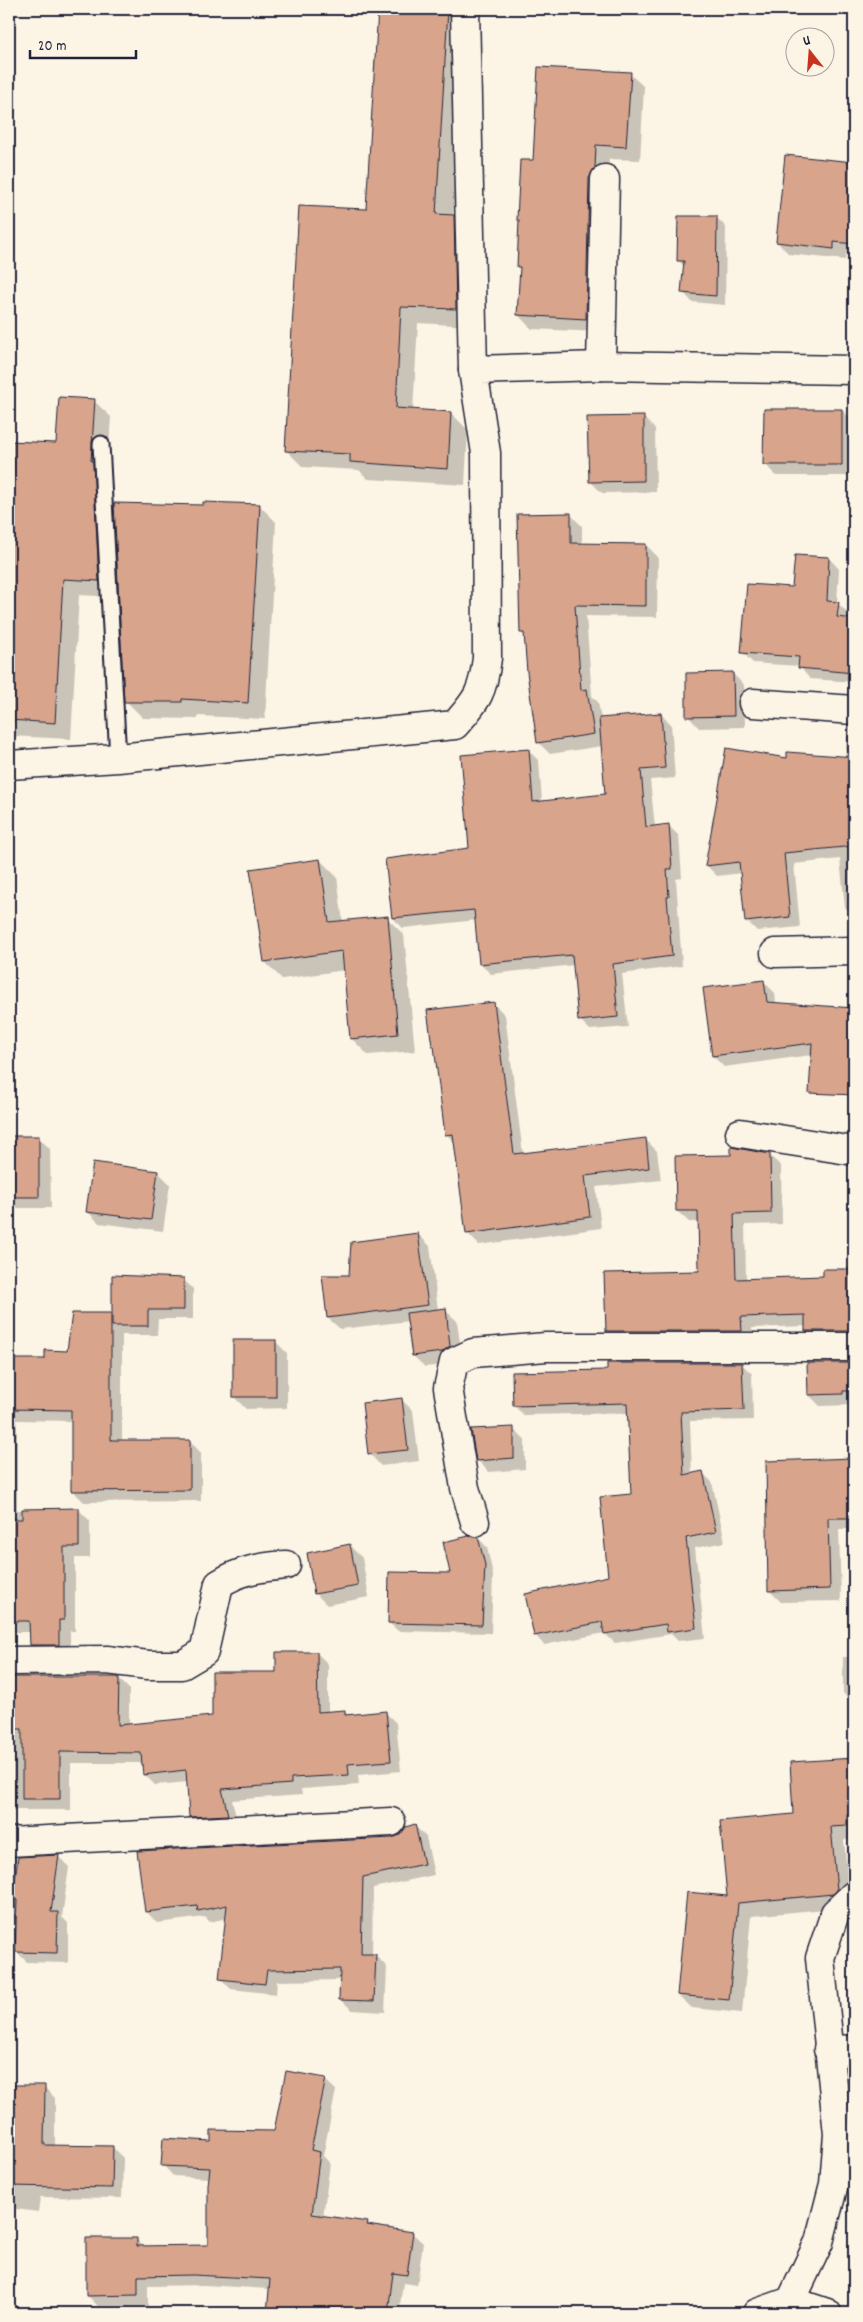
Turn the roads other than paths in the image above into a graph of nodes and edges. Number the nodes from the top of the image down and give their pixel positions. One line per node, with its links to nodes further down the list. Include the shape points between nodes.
1 (465, 9): 4 (street)
2 (605, 179): 3 (street)
3 (601, 366): 4 (street); 5 (street)
4 (473, 370): 9 (street, via 486,453 487,658 485,680 478,698 455,725)
5 (854, 370)
6 (101, 444): 9 (lane)
7 (753, 702): 8 (street)
8 (854, 710)
9 (118, 758): 10 (street)
10 (9, 765)
11 (854, 951): 12 (street)
12 (775, 953)
13 (740, 1133): 14 (street)
14 (854, 1150)
15 (854, 1348): 16 (street, via 546,1346 473,1354 454,1362 448,1388)
16 (475, 1522)
17 (286, 1565): 18 (street, via 235,1574 219,1584 204,1652 182,1665 106,1660)
18 (9, 1661)
19 (391, 1822): 20 (street)
20 (9, 1842)
21 (854, 1895): 22 (street, via 835,1913 820,1958)
22 (828, 2049): 23 (street); 24 (street, via 838,2134 834,2184 819,2242)
23 (854, 2050)
24 (790, 2301): 25 (street); 26 (street)
25 (757, 2313)
26 (827, 2313)

